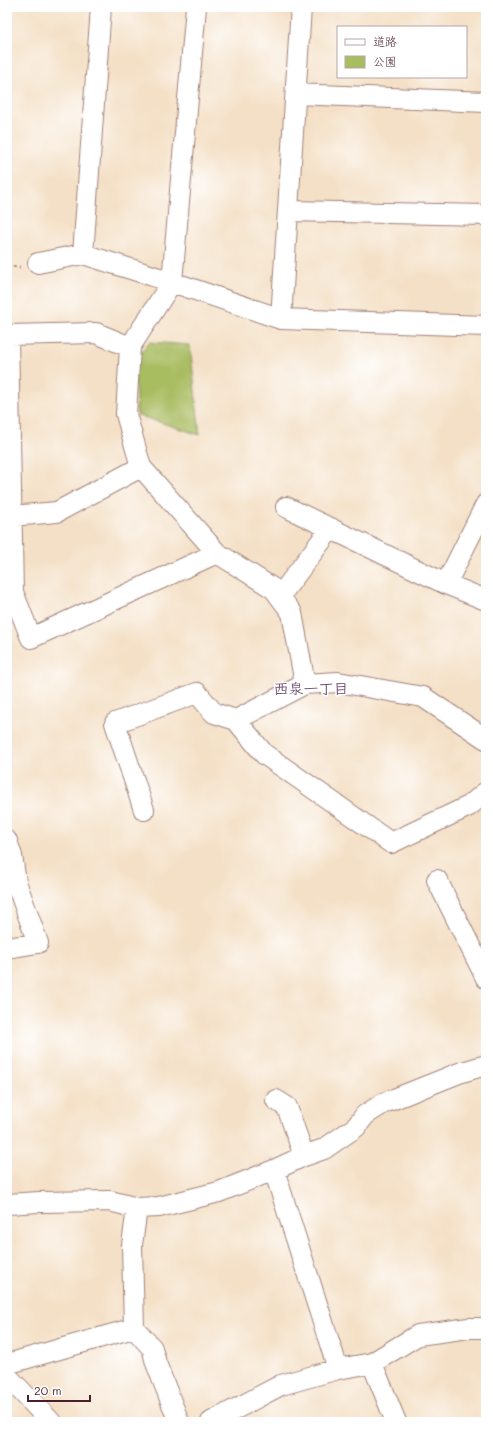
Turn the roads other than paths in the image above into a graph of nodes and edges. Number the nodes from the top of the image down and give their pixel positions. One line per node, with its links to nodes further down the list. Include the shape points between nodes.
1 (101, 7): 8 (street)
2 (196, 7): 10 (street)
3 (301, 7): 4 (street)
4 (296, 94): 5 (street); 6 (street)
5 (486, 102)
6 (288, 211): 7 (street); 11 (street)
7 (486, 215)
8 (83, 254): 9 (street); 10 (street)
9 (38, 262)
10 (172, 282): 11 (street); 13 (street)
11 (281, 319): 12 (street)
12 (486, 326)
13 (130, 347): 14 (street, via 126,414); 17 (street, via 96,333 8,335)
14 (141, 467): 17 (street, via 57,512); 19 (street)
15 (486, 504): 20 (street)
16 (286, 507): 18 (street)
17 (12, 516): 19 (street, via 13,592 31,638)
18 (331, 528): 20 (street); 21 (street)
19 (217, 553): 21 (street, via 274,589)
20 (446, 584): 22 (street)
21 (280, 596): 23 (street, via 292,613)
22 (486, 600)
23 (305, 684): 24 (street); 25 (street, via 338,682 423,698)
24 (236, 720): 26 (street, via 264,754 391,843 469,806); 27 (street, via 214,712 197,693 115,724)
25 (486, 739)
26 (486, 792)
27 (144, 810)
28 (7, 841): 30 (street, via 16,882 38,943)
29 (437, 880): 31 (street)
30 (7, 948)
31 (486, 978)
32 (486, 1065): 34 (street, via 384,1103 365,1115 356,1127 324,1149)
33 (276, 1100): 34 (street, via 287,1107)
34 (304, 1156): 35 (street)
35 (274, 1170): 37 (street, via 219,1192 159,1207); 42 (street)
36 (7, 1204): 37 (street, via 110,1202)
37 (136, 1208): 38 (street, via 132,1245)
38 (134, 1328): 41 (street); 45 (street, via 152,1348)
39 (486, 1328): 40 (street, via 418,1335)
40 (372, 1363): 42 (street); 47 (street)
41 (7, 1364)
42 (338, 1370): 46 (street, via 281,1385)
43 (7, 1376): 44 (street)
44 (51, 1422)
45 (179, 1422)
46 (211, 1422)
47 (396, 1422)

